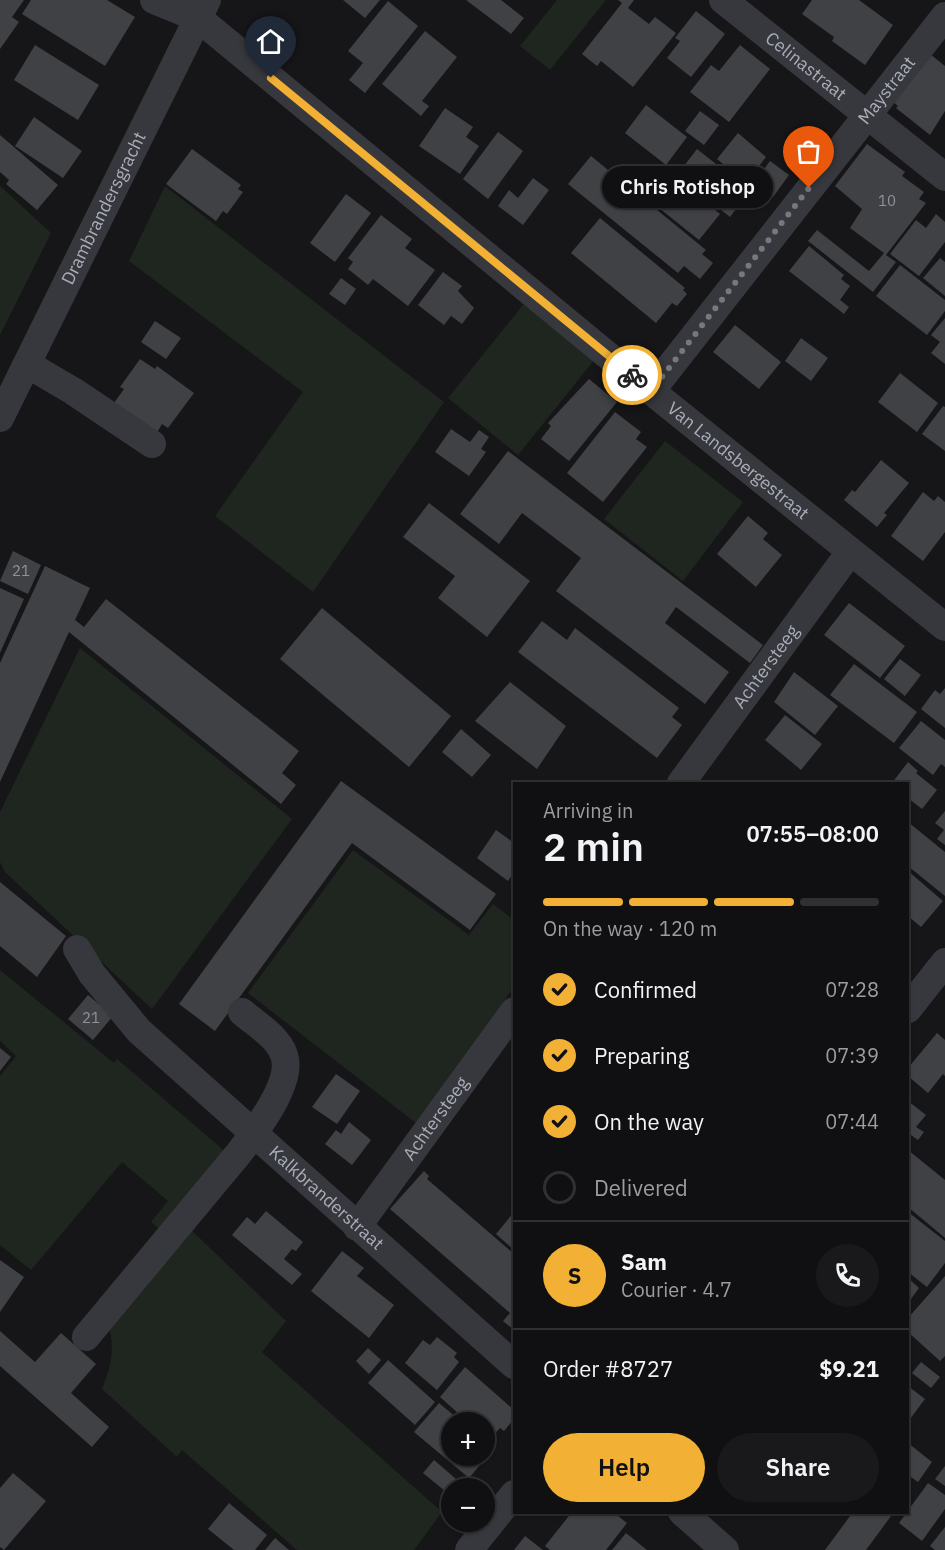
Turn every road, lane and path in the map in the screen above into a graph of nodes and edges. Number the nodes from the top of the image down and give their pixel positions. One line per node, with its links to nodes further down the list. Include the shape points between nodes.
1 (154, 0): 3 (street, Van Landsbergestraat)
2 (723, 0): 5 (street, Celinastraat)
3 (203, 9): 7 (street, Drambrandersgracht); 8 (street, Van Landsbergestraat)
4 (945, 16): 5 (street, Maystraat)
5 (866, 115): 6 (street, Celinastraat); 8 (street, Maystraat)
6 (945, 177)
7 (27, 364): 9 (street, Drambrandersgracht); 10 (street)
8 (651, 391): 11 (street, Van Landsbergestraat)
9 (0, 418)
10 (152, 444)
11 (850, 552): 12 (street, Van Landsbergestraat); 13 (street, Achtersteeg)
12 (945, 627)
13 (682, 782)
14 (77, 949): 19 (street, Kalkbranderstraat, via 92,974 139,1031)
15 (945, 962): 16 (street)
16 (909, 1008)
17 (242, 1012): 19 (street, via 276,1041 284,1055 286,1076)
18 (513, 1012): 20 (street, Achtersteeg)
19 (254, 1134): 20 (street, Kalkbranderstraat); 21 (street)
20 (357, 1227): 22 (street, Kalkbranderstraat)
21 (86, 1337)
22 (513, 1364)
23 (513, 1495): 25 (street)
24 (684, 1514): 26 (street)
25 (469, 1550)
26 (725, 1550)

